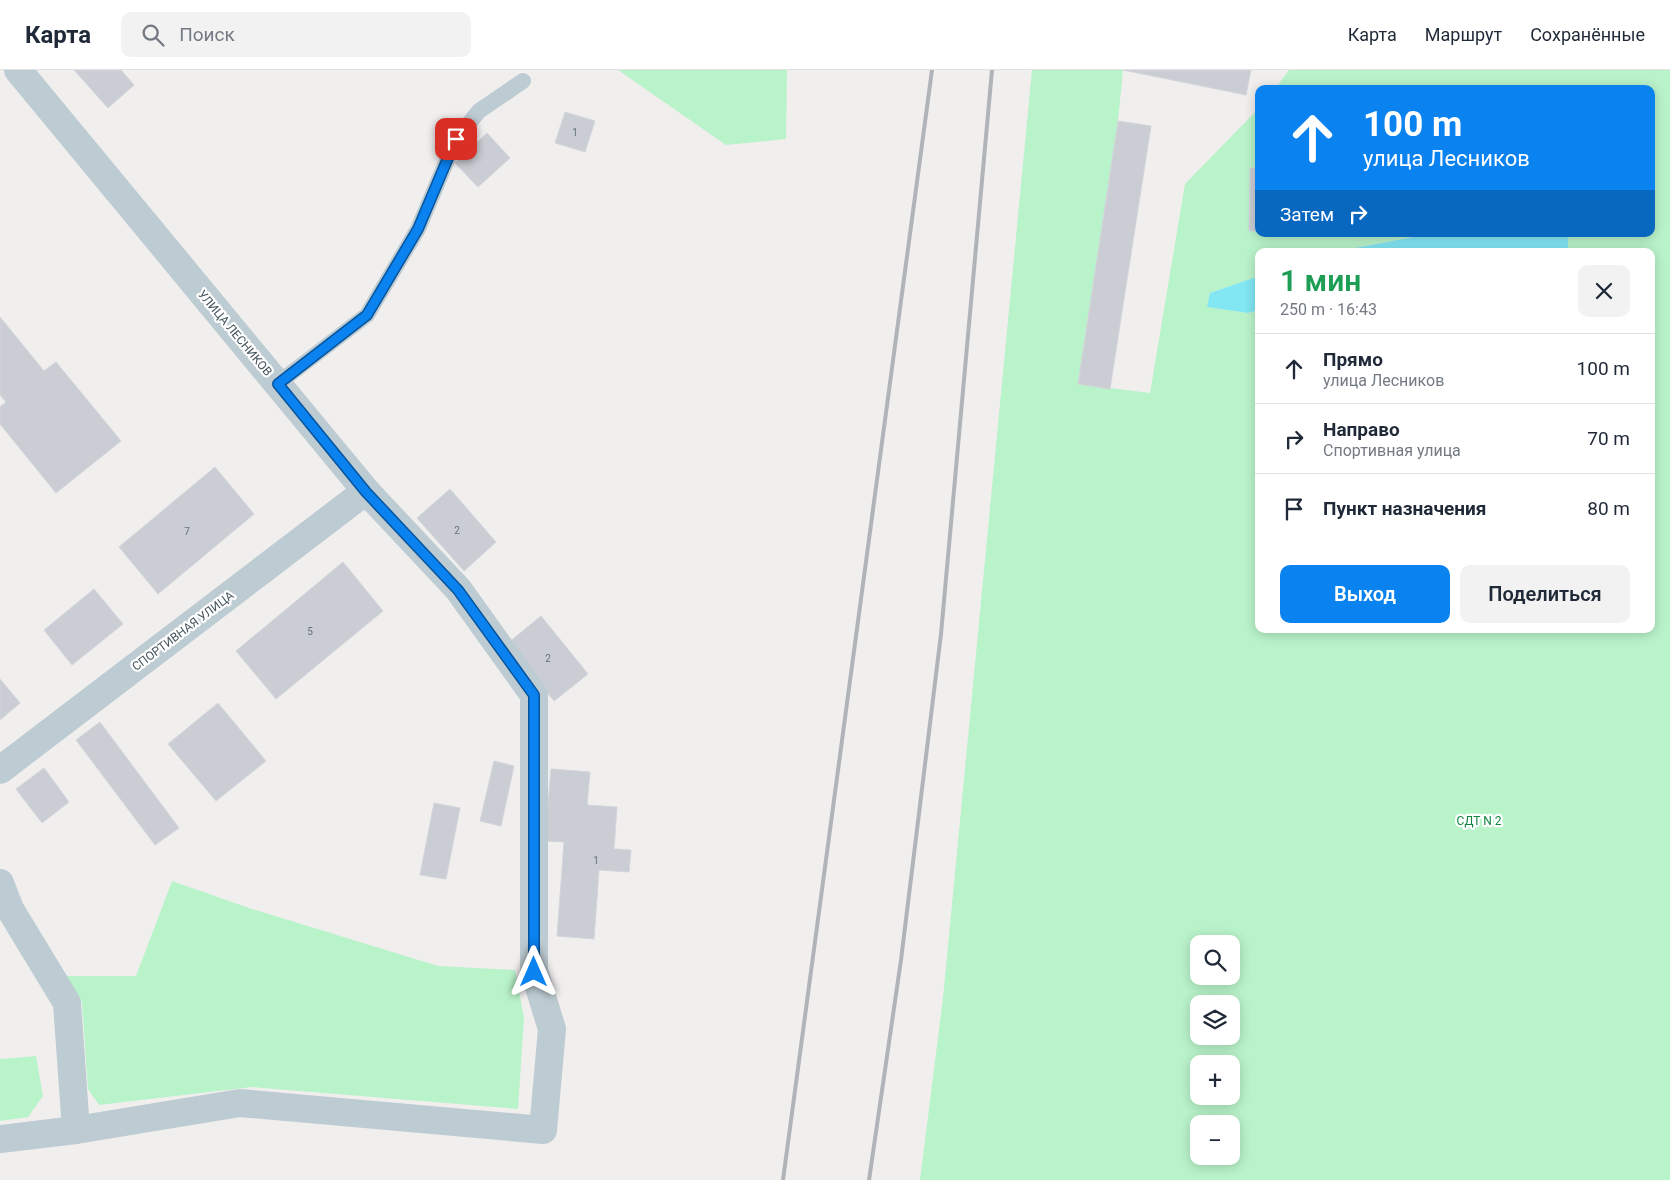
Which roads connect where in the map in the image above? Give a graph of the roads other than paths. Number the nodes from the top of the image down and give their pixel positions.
1 (18, 70) edge
2 (523, 82) dead end
3 (278, 384) junction
4 (366, 492) junction
5 (0, 770) edge
6 (0, 883) edge
7 (76, 1130) junction
8 (0, 1139) edge

1 - 3 street, УЛИЦА ЛЕСНИКОВ
2 - 3 lane
3 - 4 street, УЛИЦА ЛЕСНИКОВ
4 - 5 street, СПОРТИВНАЯ УЛИЦА
4 - 7 street, УЛИЦА ЛЕСНИКОВ
6 - 7 street
7 - 8 street

